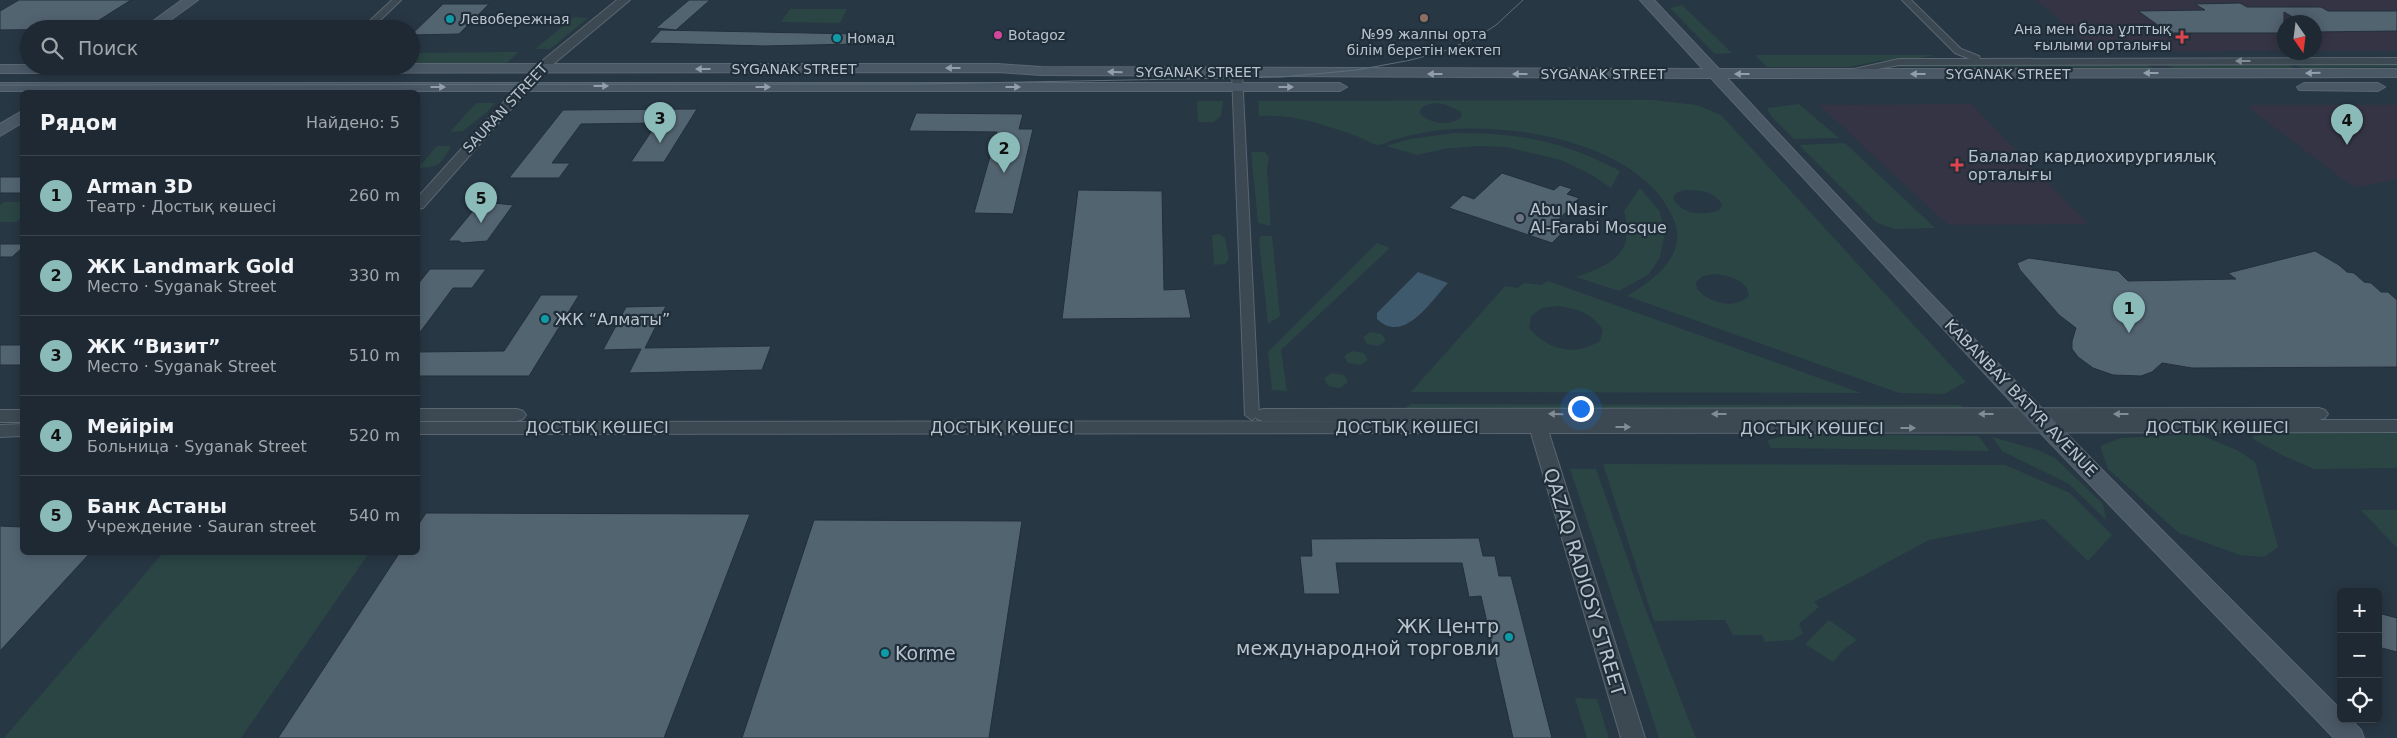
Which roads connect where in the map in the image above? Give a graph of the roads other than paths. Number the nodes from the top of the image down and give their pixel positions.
1 (191, 0) edge
2 (397, 0) edge
3 (624, 0) edge
4 (1640, 0) edge
5 (1646, 0) edge
6 (1906, 0) edge
7 (162, 20) edge
8 (375, 20) edge
9 (1956, 49) junction
10 (1696, 53) junction
11 (2397, 61) edge
12 (1936, 62) junction
13 (1988, 62) junction
14 (20, 68) edge
15 (420, 68) edge
16 (541, 68) junction
17 (0, 69) edge
18 (2265, 73) junction
19 (2346, 73) junction
20 (2397, 73) edge
21 (1844, 74) junction
22 (82, 75) edge
23 (1237, 80) junction
24 (1722, 81) junction
25 (523, 86) junction
26 (0, 87) edge
27 (2283, 87) junction
28 (2364, 87) junction
29 (2397, 87) edge
30 (60, 90) edge
31 (20, 117) edge
32 (0, 131) edge
33 (420, 203) edge
34 (2397, 414) edge
35 (420, 415) edge
36 (1252, 415) junction
37 (0, 416) edge
38 (20, 416) edge
39 (1536, 420) junction
40 (2041, 421) junction
41 (2397, 426) edge
42 (420, 428) edge
43 (20, 430) edge
44 (0, 431) edge
45 (1633, 738) edge
46 (2351, 738) edge

1 - 7 main road
2 - 8 street
3 - 16 street, SAURAN STREET
4 - 10 main road, KABANBAY BATYR AVENUE
5 - 10 main road, KABANBAY BATYR AVENUE
6 - 9 street
9 - 12 street
9 - 13 street
10 - 24 main road, KABANBAY BATYR AVENUE
11 -> 13 street
12 - 13 street
12 - 21 street
14 - 17 main road, SYGANAK STREET
15 - 16 main road, SYGANAK STREET
23 -> 16 main road, SYGANAK STREET
16 - 25 street, SAURAN STREET
19 -> 18 main road, SYGANAK STREET
18 -> 21 main road, SYGANAK STREET
18 - 27 main road
19 - 20 main road, SYGANAK STREET
19 - 28 main road
21 -> 24 main road, SYGANAK STREET
22 - 30 main road
23 - 24 main road, SYGANAK STREET
25 -> 23 main road, SYGANAK STREET
23 - 36 street
24 - 27 main road, SYGANAK STREET
24 - 40 main road, KABANBAY BATYR AVENUE
30 -> 25 main road, SYGANAK STREET
25 - 33 street, SAURAN STREET
26 - 30 main road, SYGANAK STREET
27 - 28 main road, SYGANAK STREET
28 - 29 main road, SYGANAK STREET
31 - 32 main road
34 -> 40 street, ДОСТЫҚ КӨШЕСІ
35 - 36 street, ДОСТЫҚ КӨШЕСІ
36 - 39 street, ДОСТЫҚ КӨШЕСІ
37 - 38 street
39 - 40 street, ДОСТЫҚ КӨШЕСІ
39 - 42 street, ДОСТЫҚ КӨШЕСІ
39 - 45 street, QAZAQ RADIOSY STREET
40 - 41 street, ДОСТЫҚ КӨШЕСІ
40 - 46 main road, KABANBAY BATYR AVENUE
43 - 44 street

